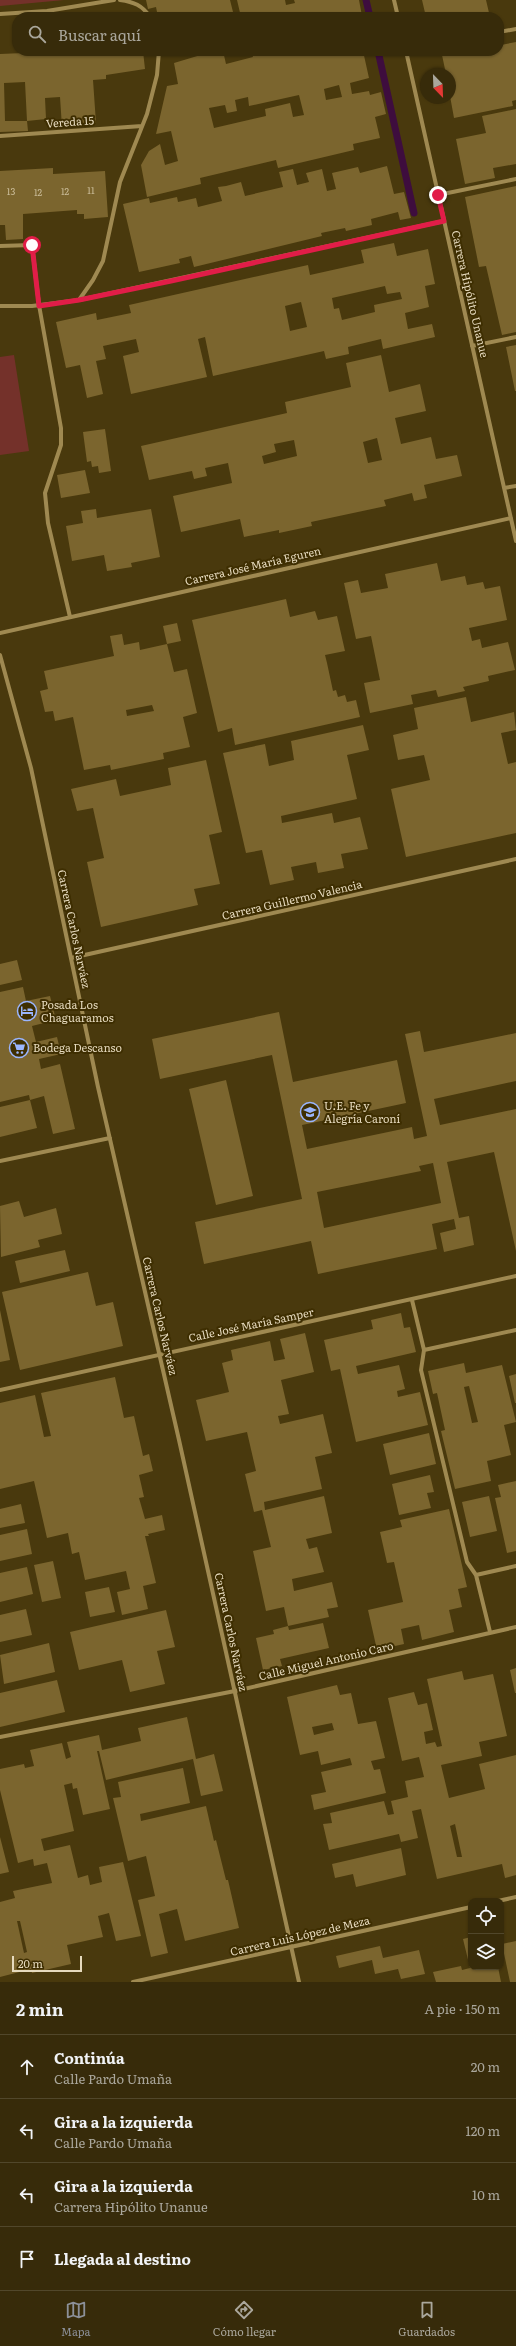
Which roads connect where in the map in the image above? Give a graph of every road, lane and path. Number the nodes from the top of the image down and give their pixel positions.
1 (114, 0) edge
2 (120, 0) edge
3 (394, 0) edge
4 (31, 12) edge
5 (147, 12) edge
6 (397, 12) edge
7 (12, 13) edge
8 (0, 14) edge
9 (516, 29) edge
10 (504, 31) edge
11 (159, 56) edge
12 (407, 56) edge
13 (142, 126) junction
14 (0, 136) edge
15 (516, 179) edge
16 (438, 195) junction
17 (444, 221) junction
18 (0, 246) edge
19 (79, 300) junction
20 (0, 306) edge
21 (39, 306) junction
22 (516, 338) edge
23 (472, 346) junction
24 (516, 486) edge
25 (504, 488) junction
26 (511, 518) junction
27 (516, 541) edge
28 (70, 617) junction
29 (0, 633) edge
30 (0, 655) edge
31 (516, 859) edge
32 (71, 958) junction
33 (110, 1138) junction
34 (0, 1161) edge
35 (516, 1276) edge
36 (412, 1300) junction
37 (516, 1330) edge
38 (424, 1350) junction
39 (160, 1354) junction
40 (0, 1390) edge
41 (516, 1566) edge
42 (476, 1575) junction
43 (516, 1627) edge
44 (490, 1632) junction
45 (235, 1691) junction
46 (0, 1737) edge
47 (516, 1897) edge
48 (504, 1900) edge
49 (468, 1908) edge
50 (292, 1948) junction
51 (133, 1982) edge
52 (299, 1982) edge

1 - 4 street
2 - 5 street
3 - 6 street
7 - 8 street
9 - 10 street
11 - 13 street
12 - 16 street, Carrera Hipólito Unanue
13 - 14 street, Vereda 15
13 - 19 street
15 - 16 street
16 - 17 street, Carrera Hipólito Unanue
17 - 19 street
17 - 23 street, Carrera Hipólito Unanue
18 - 21 street
19 - 21 street
20 - 21 street
21 - 28 street
22 - 23 street
23 - 25 street, Carrera Hipólito Unanue
24 - 25 street
25 - 26 street, Carrera Hipólito Unanue
26 - 27 street, Carrera Hipólito Unanue
26 - 28 street, Carrera José María Eguren
28 - 29 street, Carrera José María Eguren
30 - 32 street, Carrera Carlos Narváez
31 - 32 street, Carrera Guillermo Valencia
32 - 33 street, Carrera Carlos Narváez
33 - 34 street
33 - 39 street, Carrera Carlos Narváez
35 - 36 street, Calle José María Samper
36 - 38 street
36 - 39 street, Calle José María Samper
37 - 38 street
38 - 42 street
39 - 40 street, Calle José María Samper
39 - 45 street, Carrera Carlos Narváez
41 - 42 street
42 - 44 street
43 - 44 street, Calle Miguel Antonio Caro
44 - 45 street, Calle Miguel Antonio Caro
45 - 46 street, Calle Miguel Antonio Caro
45 - 50 street, Carrera Carlos Narváez
47 - 48 street
49 - 50 street, Carrera Luis López de Meza
50 - 51 street, Carrera Luis López de Meza
50 - 52 street, Carrera Carlos Narváez

